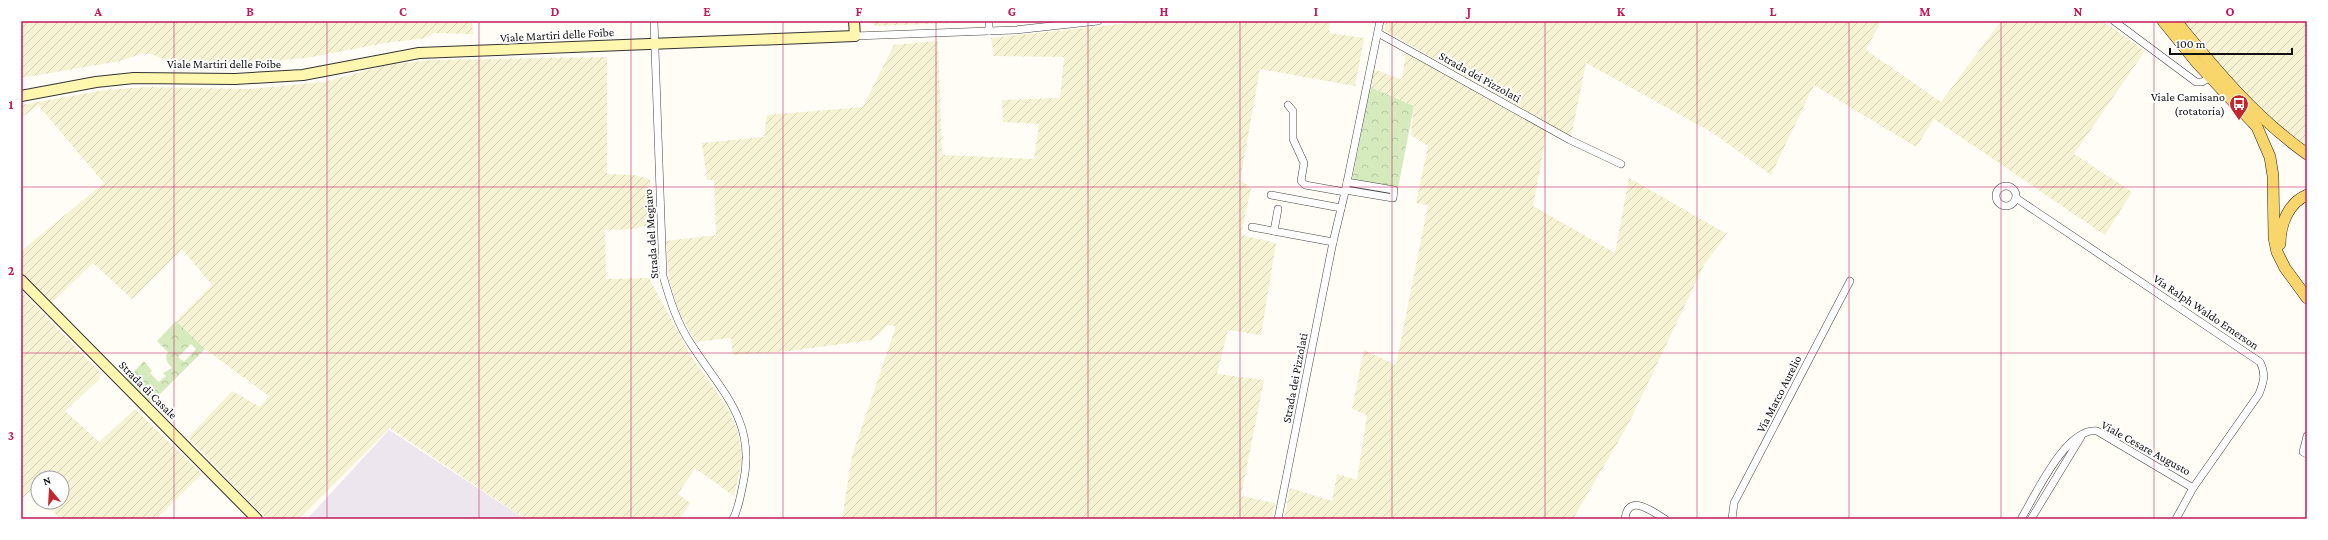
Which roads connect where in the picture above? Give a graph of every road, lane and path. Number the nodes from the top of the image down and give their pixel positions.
1 (654, 21) edge
2 (854, 21) edge
3 (989, 21) edge
4 (1098, 21) edge
5 (1380, 21) edge
6 (2114, 21) edge
7 (2163, 21) edge
8 (2176, 21) edge
9 (989, 31) junction
10 (1378, 33) junction
11 (855, 36) junction
12 (656, 43) junction
13 (2211, 77) junction
14 (21, 96) edge
15 (1288, 105) dead end
16 (2246, 109) junction
17 (1570, 140) junction
18 (1572, 149) dead end
19 (2307, 154) edge
20 (1621, 164) dead end
21 (1346, 188) junction
22 (2307, 194) edge
23 (1271, 195) dead end
24 (1392, 198) dead end
25 (2016, 198) dead end
26 (1341, 208) junction
27 (1278, 209) dead end
28 (1252, 227) dead end
29 (1274, 231) junction
30 (1333, 242) junction
31 (2285, 268) junction
32 (21, 280) edge
33 (1850, 281) dead end
34 (2307, 298) edge
35 (2087, 432) junction
36 (2307, 436) edge
37 (2307, 454) edge
38 (2193, 488) junction
39 (257, 519) edge
40 (733, 519) edge
41 (1278, 519) edge
42 (1625, 519) edge
43 (1664, 519) edge
44 (1732, 519) edge
45 (2021, 519) edge
46 (2031, 519) edge
47 (2176, 519) edge

1 - 12 street, Strada del Megiaro
2 - 11 street
3 - 9 street
4 - 9 street, Viale Martiri delle Foibe
5 - 10 street, Strada dei Pizzolati
6 - 13 street
7 - 13 main road
8 - 16 main road
9 - 11 street, Viale Martiri delle Foibe
10 - 17 street, Strada dei Pizzolati
10 - 21 street, Strada dei Pizzolati
11 - 12 street, Viale Martiri delle Foibe
12 - 14 street, Viale Martiri delle Foibe
12 - 40 street, Strada del Megiaro
13 - 16 main road
15 - 21 street
16 - 19 main road
16 - 31 main road
17 - 18 street
17 - 20 street, Strada dei Pizzolati
21 - 24 street
21 - 26 street, Strada dei Pizzolati
22 - 31 main road
23 - 26 street
25 - 38 street, Via Ralph Waldo Emerson
26 - 30 street, Strada dei Pizzolati
27 - 29 street
28 - 29 street
29 - 30 street
30 - 41 street, Strada dei Pizzolati
31 - 34 main road
32 - 39 street, Strada di Casale
33 - 44 street, Via Marco Aurelio
35 - 38 street, Viale Cesare Augusto
35 - 45 street, Viale Cesare Augusto
35 - 46 street, Viale Cesare Augusto
36 - 37 street
38 - 47 street, Via Ralph Waldo Emerson
42 - 43 street

